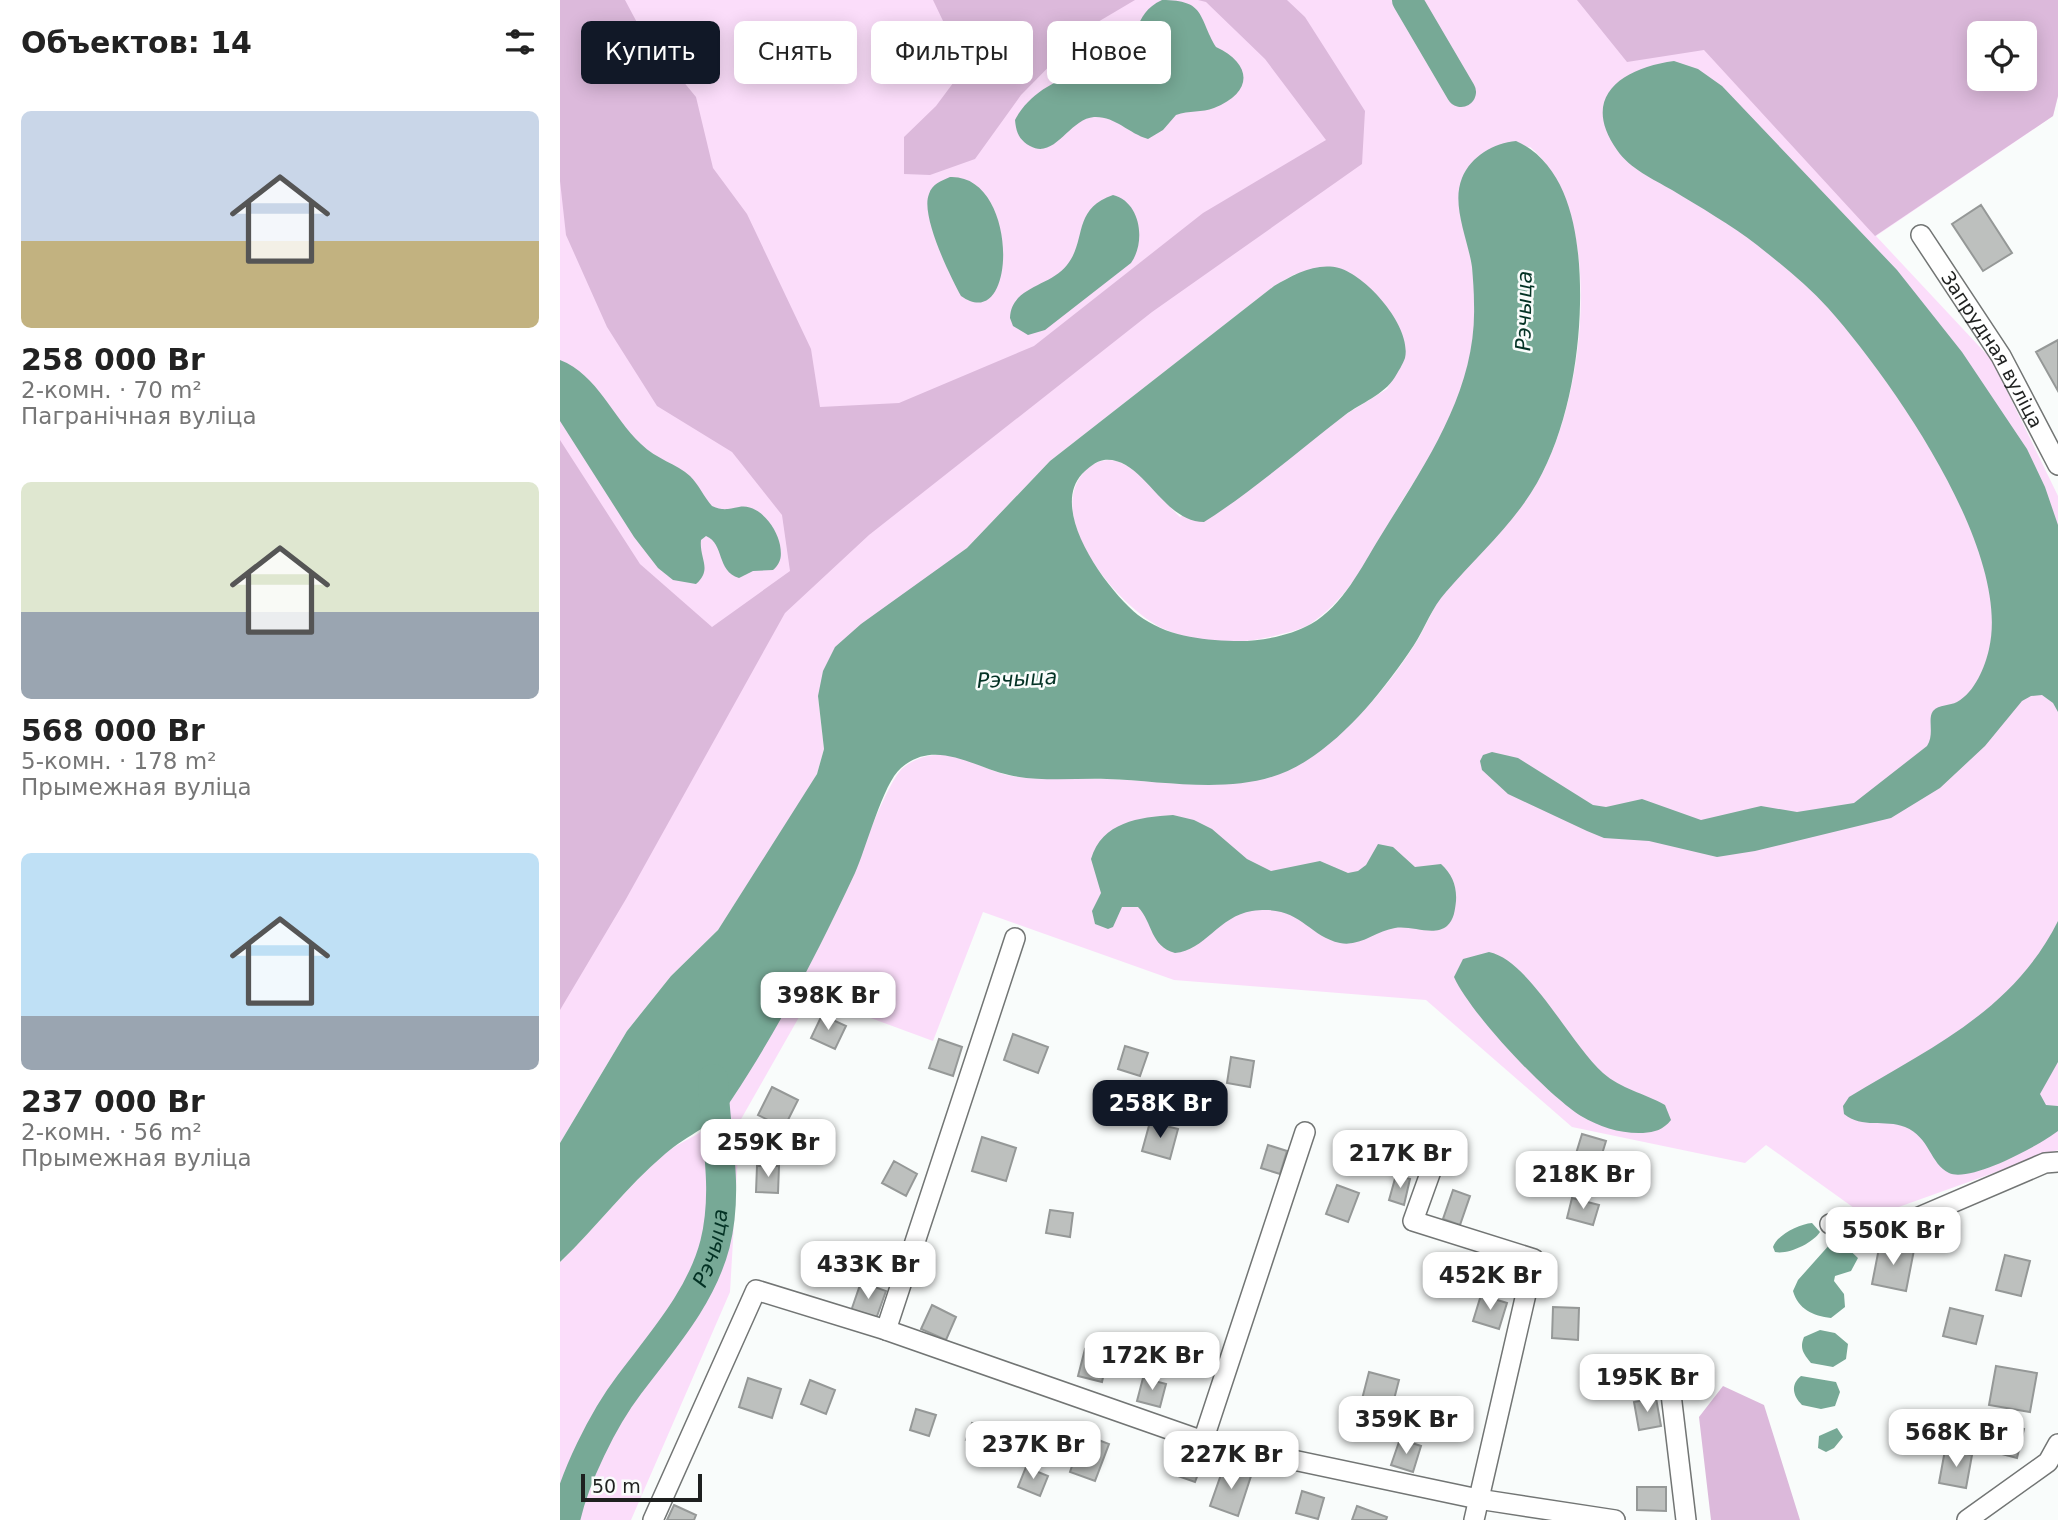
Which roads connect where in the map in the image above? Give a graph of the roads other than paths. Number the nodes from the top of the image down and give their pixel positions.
1 (1921, 236) dead end
2 (2058, 465) edge
3 (1014, 938) dead end
4 (1305, 1132) dead end
5 (1441, 1143) dead end
6 (2058, 1162) edge
7 (1830, 1224) dead end
8 (886, 1330) junction
9 (1671, 1394) dead end
10 (1203, 1441) junction
11 (2058, 1444) edge
12 (2053, 1464) edge
13 (1478, 1499) junction
14 (653, 1520) edge
15 (1474, 1520) edge
16 (1615, 1520) edge
17 (1686, 1520) edge
18 (1967, 1520) edge

1 - 2 street, Запрудная вуліца
3 - 8 street
4 - 10 street
5 - 13 street
6 - 7 street
8 - 10 street
8 - 14 street
9 - 17 street
10 - 13 street
11 - 12 street
12 - 18 street
13 - 15 street
13 - 16 street

